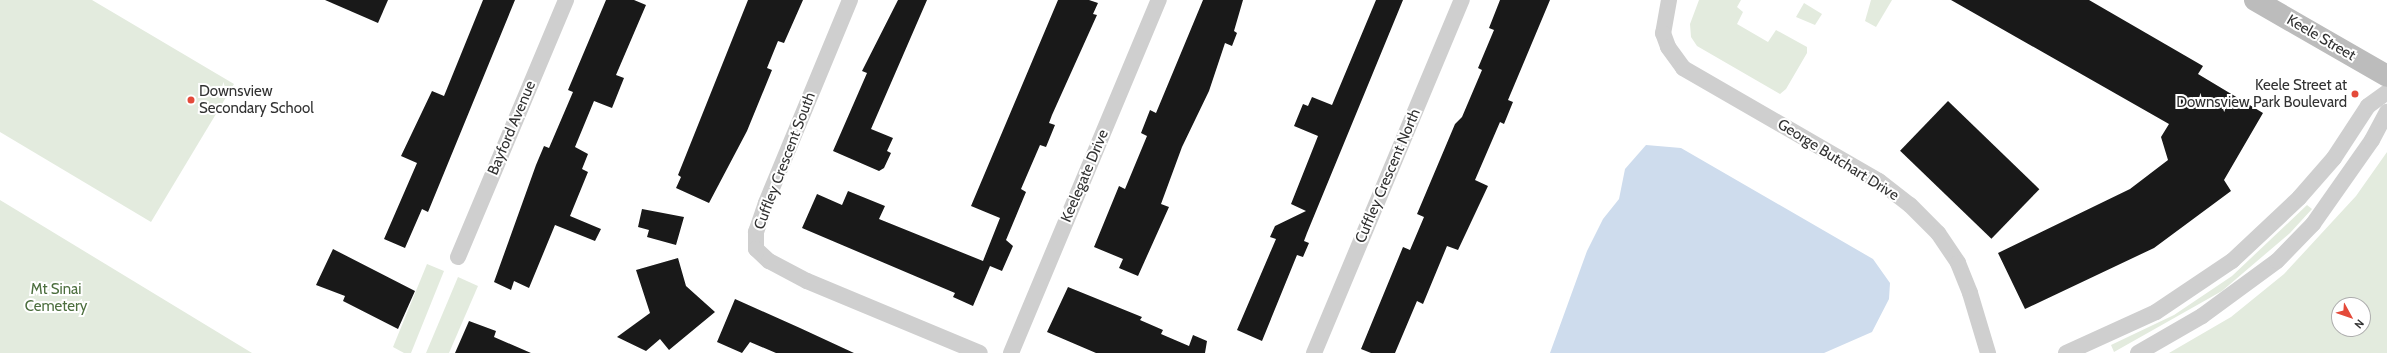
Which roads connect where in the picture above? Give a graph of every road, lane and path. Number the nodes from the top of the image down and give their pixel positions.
1 (566, 0) edge
2 (850, 0) edge
3 (1159, 0) edge
4 (1462, 0) edge
5 (1669, 0) edge
6 (2255, 0) edge
7 (2387, 76) edge
8 (2387, 92) edge
9 (2387, 112) edge
10 (458, 257) dead end
11 (980, 353) edge
12 (1011, 353) edge
13 (1314, 353) edge
14 (1988, 353) edge
15 (2066, 353) edge
16 (2138, 353) edge

1 - 10 street, Bayford Avenue
2 - 11 street, Cuffley Crescent South
3 - 12 street, Keelegate Drive
4 - 13 street, Cuffley Crescent North
5 - 14 street, George Butchart Drive
6 - 7 main road, Keele Street
8 - 15 street
9 - 16 street

